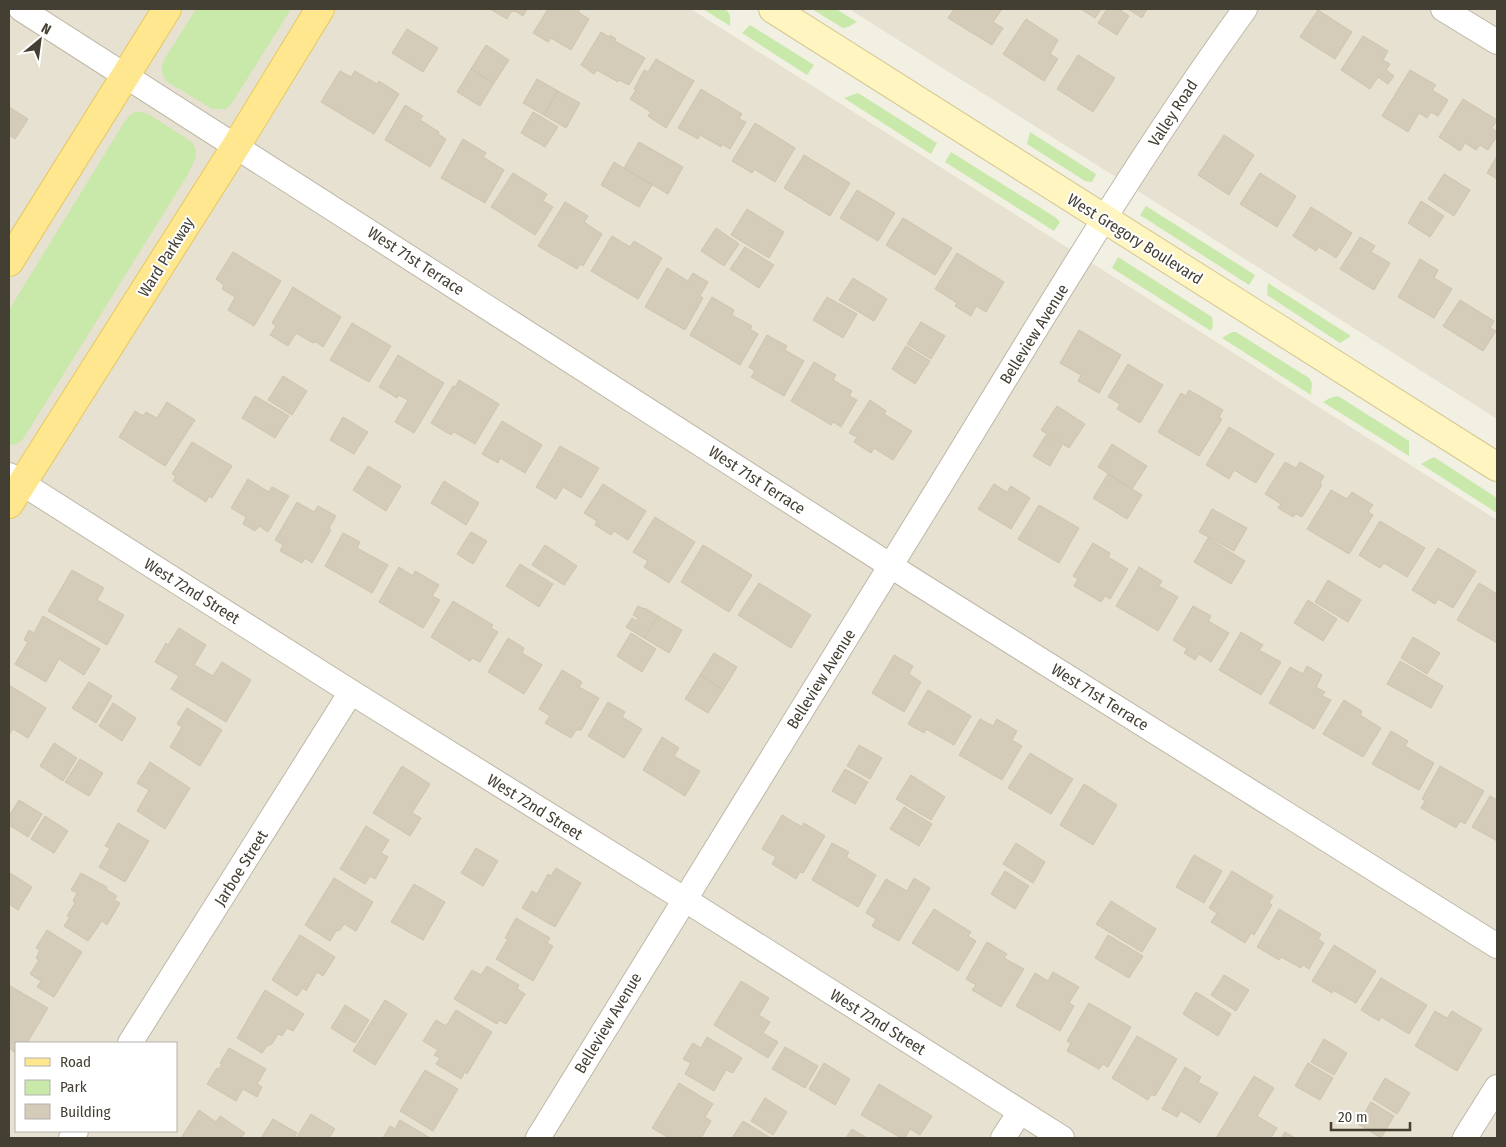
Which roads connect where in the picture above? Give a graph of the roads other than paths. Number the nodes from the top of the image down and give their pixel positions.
1 (21, 9) edge
2 (168, 9) edge
3 (320, 9) edge
4 (773, 9) edge
5 (1245, 9) edge
6 (1443, 9) edge
7 (1497, 42) edge
8 (125, 75) junction
9 (236, 146) junction
10 (1104, 219) junction
11 (9, 262) edge
12 (1497, 468) edge
13 (13, 487) edge
14 (891, 566) junction
15 (351, 692) junction
16 (684, 899) junction
17 (1497, 946) edge
18 (131, 1042) edge
19 (1497, 1087) edge
20 (1020, 1112) junction
21 (538, 1138) edge
22 (1004, 1138) edge
23 (1062, 1138) edge
24 (1465, 1138) edge

1 - 8 street, West 71st Terrace
2 - 8 main road
3 - 9 main road, Ward Parkway
4 - 10 main road, West Gregory Boulevard
5 - 10 street, Valley Road
6 - 7 street
8 - 9 street, West 71st Terrace
8 - 11 main road
9 - 13 main road, Ward Parkway
9 - 14 street, West 71st Terrace
10 - 12 main road, West Gregory Boulevard
10 - 14 street, Belleview Avenue
13 - 15 street, West 72nd Street
14 - 16 street, Belleview Avenue
14 - 17 street, West 71st Terrace
15 - 16 street, West 72nd Street
15 - 18 street, Jarboe Street
16 - 20 street, West 72nd Street
16 - 21 street, Belleview Avenue
19 - 24 street
20 - 22 street
20 - 23 street, West 72nd Street

